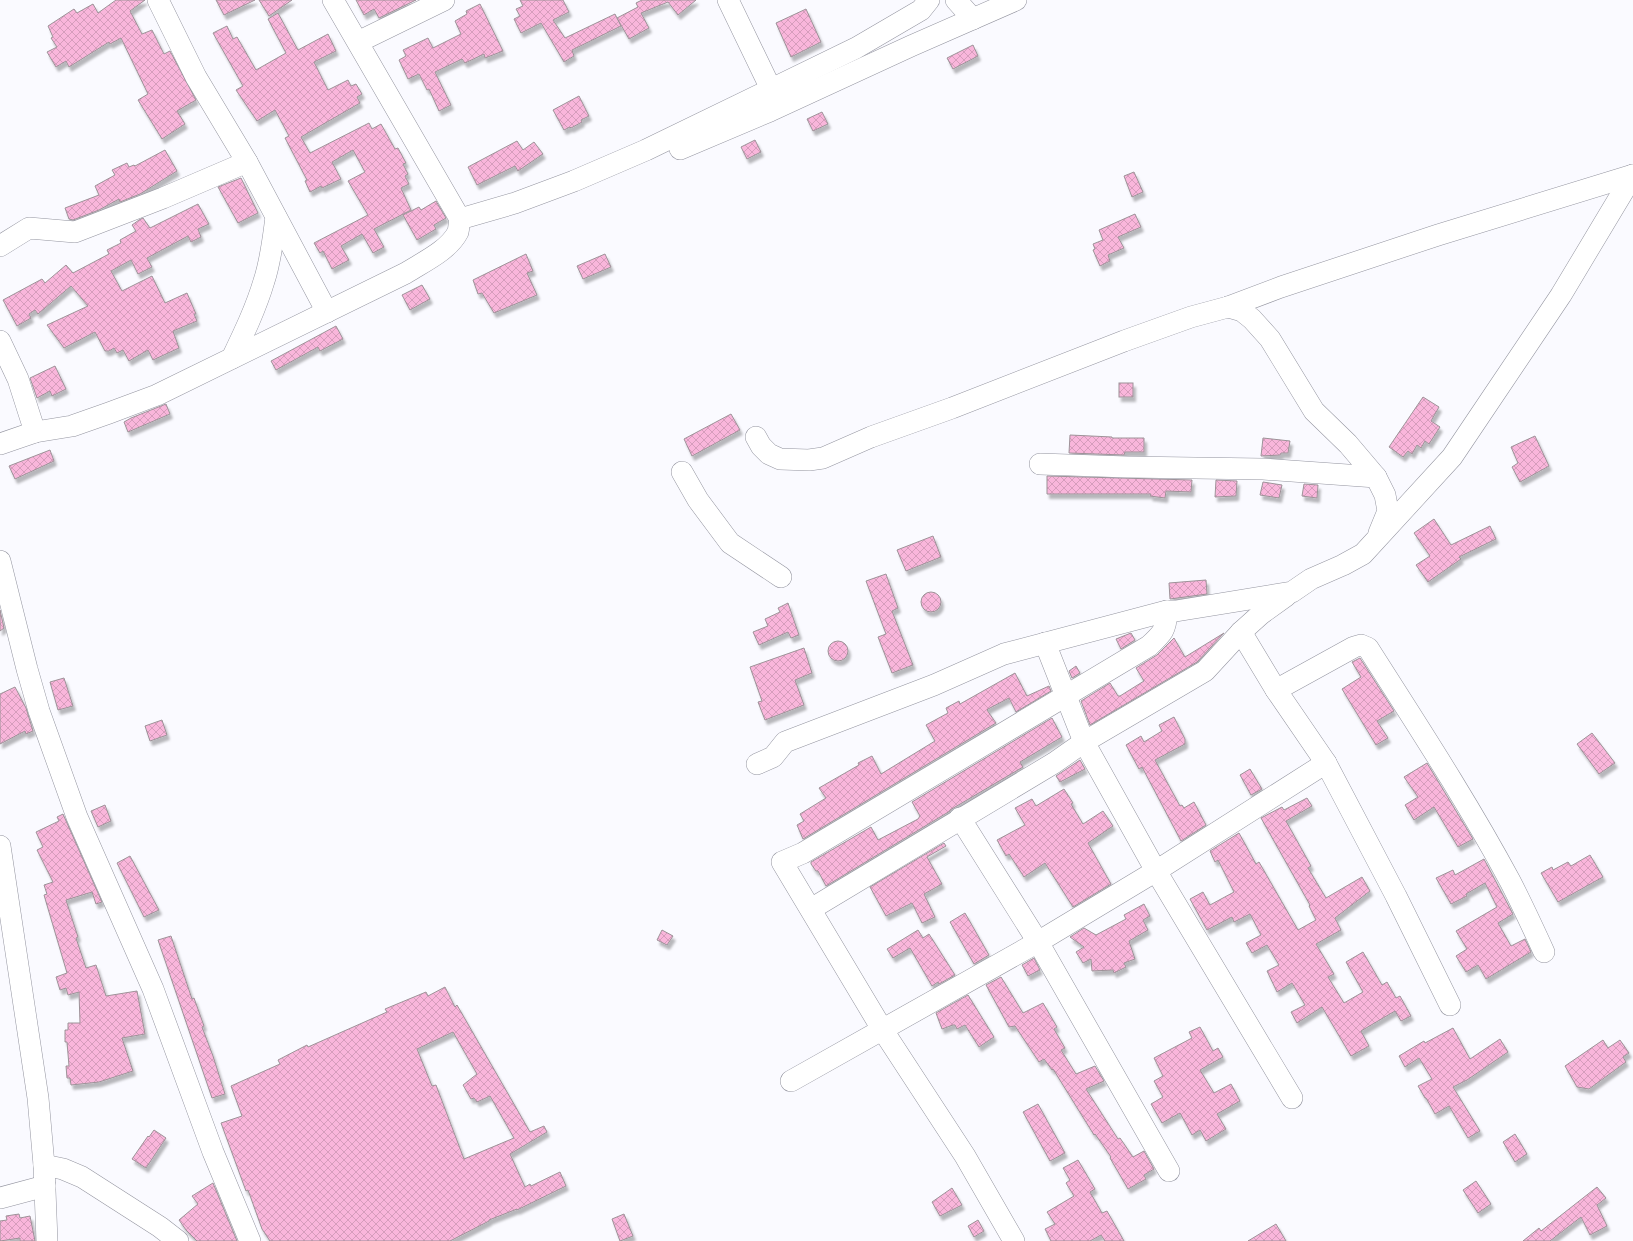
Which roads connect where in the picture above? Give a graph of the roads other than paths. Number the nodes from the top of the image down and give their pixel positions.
1 (158, 0) edge
2 (333, 0) edge
3 (444, 0) edge
4 (728, 0) edge
5 (929, 0) edge
6 (956, 0) edge
7 (1016, 0) edge
8 (973, 19) junction
9 (358, 42) junction
10 (911, 46) junction
11 (856, 48) junction
12 (771, 89) junction
13 (247, 162) junction
14 (651, 162) dead end
15 (1633, 175) edge
16 (276, 217) junction
17 (460, 219) junction
18 (0, 246) edge
19 (1228, 307) junction
20 (327, 312) junction
21 (0, 341) edge
22 (232, 358) junction
23 (35, 432) junction
24 (756, 437) dead end
25 (0, 444) edge
26 (1040, 464) dead end
27 (682, 472) dead end
28 (1376, 477) junction
29 (1378, 537) junction
30 (0, 561) edge
31 (781, 577) dead end
32 (1292, 592) junction
33 (1166, 611) junction
34 (1241, 632) junction
35 (1045, 643) junction
36 (1276, 690) junction
37 (1066, 696) junction
38 (1084, 742) junction
39 (1326, 763) junction
40 (756, 764) dead end
41 (960, 818) junction
42 (0, 849) edge
43 (1156, 871) junction
44 (811, 909) junction
45 (1038, 942) junction
46 (1544, 952) dead end
47 (1450, 1004) dead end
48 (882, 1029) junction
49 (791, 1081) dead end
50 (1292, 1098) dead end
51 (44, 1165) junction
52 (1170, 1171) dead end
53 (45, 1186) junction
54 (0, 1198) edge
55 (47, 1241) edge
56 (178, 1241) edge
57 (250, 1241) edge
58 (1014, 1241) edge

1 - 13 street
2 - 9 street
3 - 9 street
4 - 12 street
5 - 11 street
6 - 8 street
7 - 8 street
8 - 10 street
9 - 17 street
10 - 11 street
10 - 14 street
11 - 12 street
12 - 17 street
13 - 16 street
13 - 18 street
15 - 19 street
15 - 29 street
16 - 20 street
16 - 22 street
17 - 20 street
19 - 24 street
19 - 28 street
20 - 22 street
21 - 23 street
22 - 23 street
23 - 25 street
26 - 28 street
27 - 31 street
28 - 29 street
29 - 32 street
30 - 57 street
32 - 33 street
32 - 34 street
33 - 35 street
33 - 37 street
34 - 36 street
34 - 38 street
35 - 37 street
35 - 40 street
36 - 39 street
36 - 46 street
37 - 38 street
37 - 44 street
38 - 41 street
38 - 43 street
39 - 43 street
39 - 47 street
41 - 44 street
41 - 45 street
42 - 51 street
43 - 45 street
43 - 50 street
44 - 48 street
45 - 48 street
45 - 52 street
48 - 49 street
48 - 58 street
51 - 53 street
51 - 56 street
53 - 54 street
53 - 55 street

